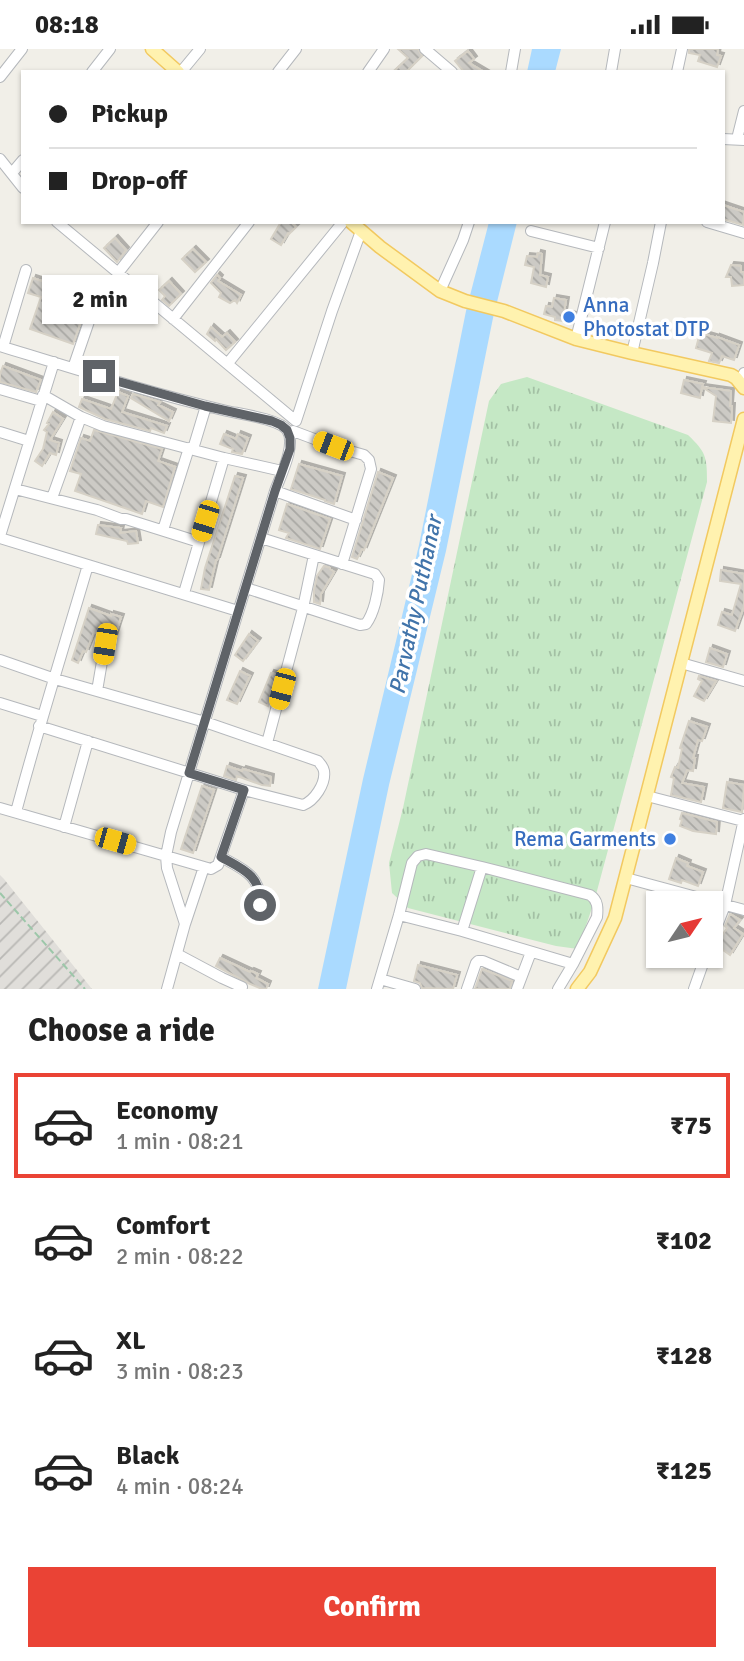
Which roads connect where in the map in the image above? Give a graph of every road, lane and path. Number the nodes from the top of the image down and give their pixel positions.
1 (22, 49) edge
2 (110, 49) edge
3 (152, 49) edge
4 (200, 49) edge
5 (296, 49) edge
6 (384, 49) edge
7 (425, 49) edge
8 (515, 49) edge
9 (615, 49) edge
10 (682, 49) edge
11 (94, 70) edge
12 (177, 70) edge
13 (181, 70) edge
14 (280, 70) edge
15 (369, 70) edge
16 (450, 70) edge
17 (511, 70) edge
18 (611, 70) edge
19 (677, 70) edge
20 (0, 77) edge
21 (744, 111) edge
22 (740, 140) edge
23 (0, 159) edge
24 (21, 162) edge
25 (12, 173) junction
26 (21, 185) edge
27 (61, 224) edge
28 (156, 224) edge
29 (247, 224) edge
30 (341, 224) edge
31 (468, 224) edge
32 (605, 224) edge
33 (661, 224) edge
34 (714, 224) edge
35 (356, 227) edge
36 (531, 232) dead end
37 (744, 233) edge
38 (599, 248) junction
39 (26, 270) dead end
40 (118, 273) junction
41 (440, 291) junction
42 (96, 301) dead end
43 (173, 319) junction
44 (576, 339) junction
45 (1, 346) edge
46 (632, 353) junction
47 (54, 362) junction
48 (228, 363) junction
49 (73, 368) junction
50 (742, 378) edge
51 (0, 389) edge
52 (42, 398) junction
53 (205, 406) junction
54 (81, 417) junction
55 (744, 419) edge
56 (0, 432) edge
57 (292, 435) junction
58 (29, 441) junction
59 (191, 449) junction
60 (224, 458) junction
61 (282, 471) junction
62 (15, 489) junction
63 (275, 491) junction
64 (52, 498) junction
65 (4, 508) edge
66 (356, 520) junction
67 (163, 530) junction
68 (0, 537) edge
69 (261, 537) junction
70 (199, 542) junction
71 (314, 555) junction
72 (342, 564) junction
73 (88, 565) junction
74 (246, 588) junction
75 (184, 593) junction
76 (303, 608) junction
77 (238, 611) junction
78 (105, 644) dead end
79 (0, 660) edge
80 (681, 663) junction
81 (55, 679) junction
82 (744, 681) edge
83 (97, 691) junction
84 (0, 703) edge
85 (41, 721) junction
86 (205, 722) junction
87 (88, 741) junction
88 (267, 743) junction
89 (189, 773) junction
90 (244, 790) junction
91 (647, 796) junction
92 (0, 808) edge
93 (16, 812) junction
94 (744, 820) edge
95 (64, 827) junction
96 (166, 856) junction
97 (221, 857) junction
98 (204, 867) junction
99 (482, 867) junction
100 (626, 878) junction
101 (0, 893) edge
102 (260, 905) dead end
103 (725, 905) junction
104 (723, 910) edge
105 (744, 910) edge
106 (400, 915) junction
107 (185, 924) junction
108 (462, 931) junction
109 (531, 952) junction
110 (177, 954) junction
111 (573, 964) junction
112 (701, 968) edge
113 (521, 977) junction
114 (379, 984) edge
115 (243, 987) dead end
116 (85, 989) edge
117 (167, 989) edge
118 (415, 989) edge
119 (467, 989) edge
120 (517, 989) edge
121 (558, 989) edge
122 (577, 989) edge
123 (694, 989) edge

1 - 20 street
2 - 11 street
3 - 12 main road
4 - 13 street
5 - 14 street
6 - 15 street
7 - 16 street
8 - 17 street
9 - 18 street
10 - 19 street
21 - 22 street
23 - 25 street
24 - 25 street
25 - 26 street
27 - 40 street
28 - 40 street
29 - 43 street
30 - 48 street
31 - 41 street
32 - 38 street
33 - 46 street
34 - 37 street
35 - 41 main road
35 - 48 street
36 - 38 street
38 - 44 street
39 - 45 street
40 - 43 street
41 - 44 main road
42 - 49 street
43 - 48 street
44 - 46 main road
45 - 47 street
46 - 50 main road
47 - 49 street
47 - 52 street
49 - 53 street
51 - 52 street
52 - 54 street
52 - 58 street
53 - 57 street
53 - 59 street
54 - 59 street
54 - 64 street
55 - 80 main road
56 - 58 street
57 - 61 street
57 - 66 street
58 - 62 street
59 - 60 street
59 - 67 street
60 - 61 street
60 - 70 street
61 - 63 street
62 - 64 street
62 - 65 street
63 - 66 street
63 - 69 street
64 - 67 street
65 - 68 street
66 - 72 street
67 - 70 street
68 - 73 street
69 - 71 street
69 - 74 street
70 - 75 street
71 - 72 street
71 - 76 street
72 - 76 street
73 - 75 street
73 - 81 street
74 - 76 street
74 - 77 street
75 - 77 street
76 - 88 street
77 - 86 street
78 - 83 street
79 - 81 street
80 - 82 street
80 - 91 main road
81 - 83 street
81 - 85 street
83 - 86 street
84 - 85 street
85 - 87 street
85 - 93 street
86 - 88 street
86 - 89 street
87 - 89 street
87 - 95 street
88 - 90 street
89 - 90 street
89 - 96 street
90 - 97 street
91 - 94 street
91 - 100 main road
92 - 93 street
93 - 95 street
94 - 103 street
95 - 96 street
96 - 98 street
96 - 107 street
97 - 98 street
97 - 102 street
98 - 107 street
99 - 106 street
99 - 108 street
99 - 111 street
100 - 103 street
100 - 122 main road
101 - 116 path
103 - 104 street
103 - 105 street
106 - 108 street
106 - 114 street
107 - 110 street
108 - 109 street
109 - 111 street
109 - 113 street
110 - 115 street
110 - 117 street
111 - 121 street
112 - 123 street
113 - 119 street
113 - 120 street
114 - 118 street

